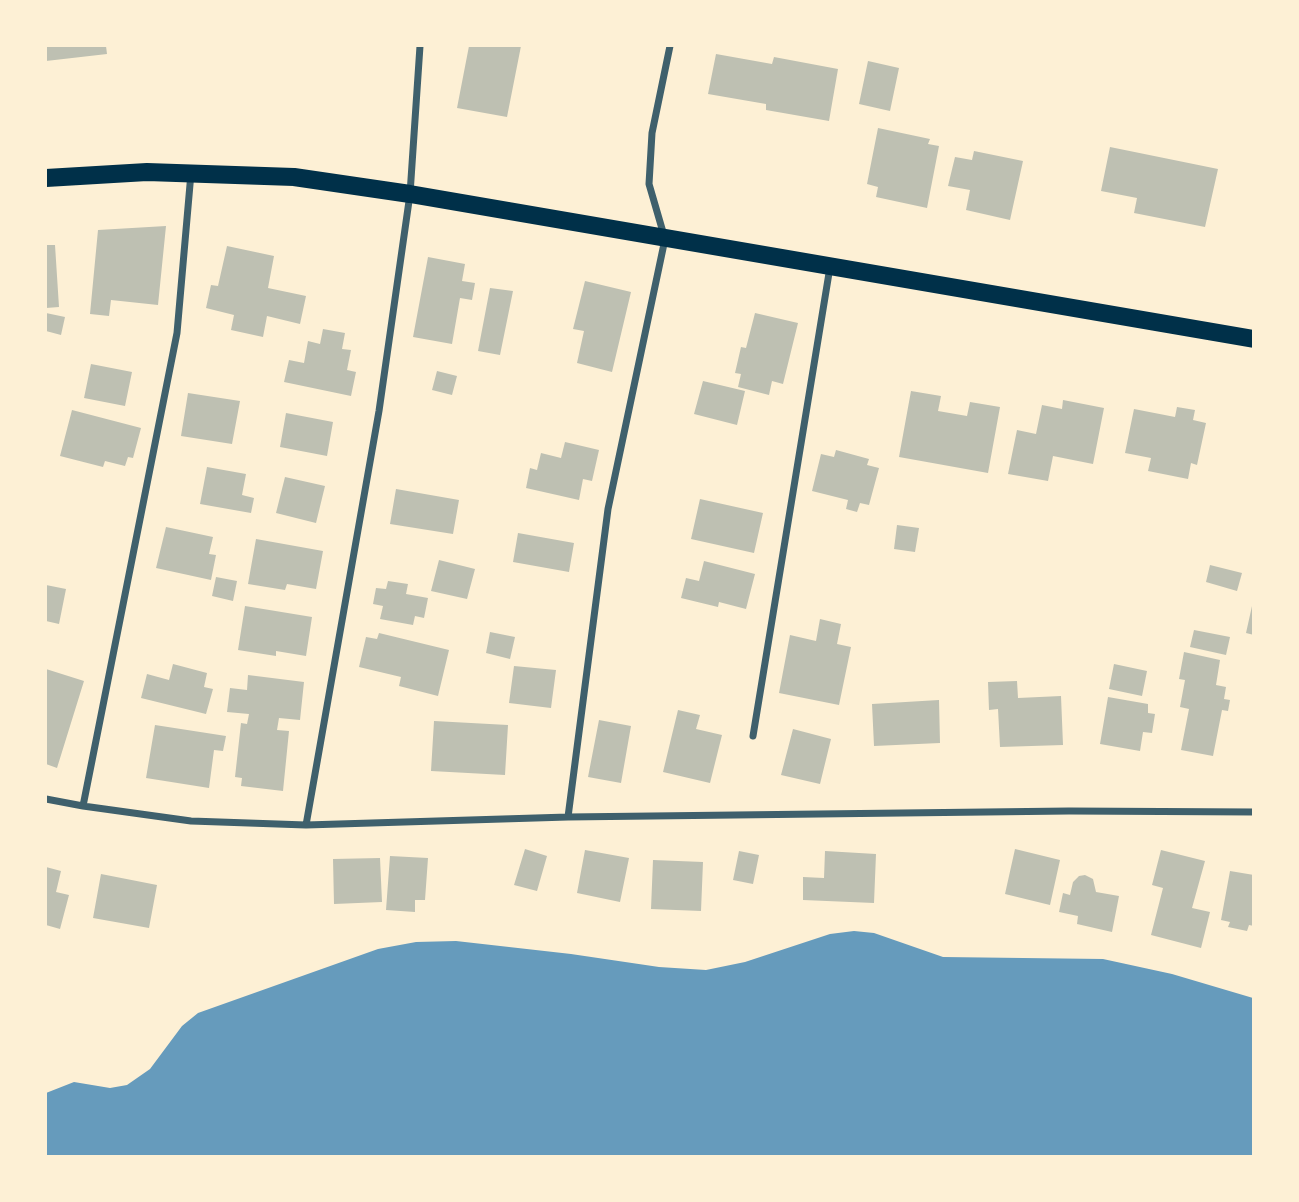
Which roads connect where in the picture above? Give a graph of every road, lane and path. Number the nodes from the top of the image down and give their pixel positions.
1 (420, 46) edge
2 (670, 46) edge
3 (191, 173) junction
4 (46, 178) edge
5 (410, 194) junction
6 (665, 239) junction
7 (831, 266) junction
8 (1254, 339) edge
9 (753, 736) dead end
10 (46, 799) edge
11 (83, 806) junction
12 (1254, 812) edge
13 (568, 817) junction
14 (306, 825) junction

1 - 5 street
2 - 6 street
3 - 4 main road
3 - 5 main road
3 - 11 street
5 - 6 main road
5 - 14 street
6 - 7 main road
6 - 13 street
7 - 8 main road
7 - 9 street
10 - 11 street
11 - 14 street
12 - 13 street
13 - 14 street

